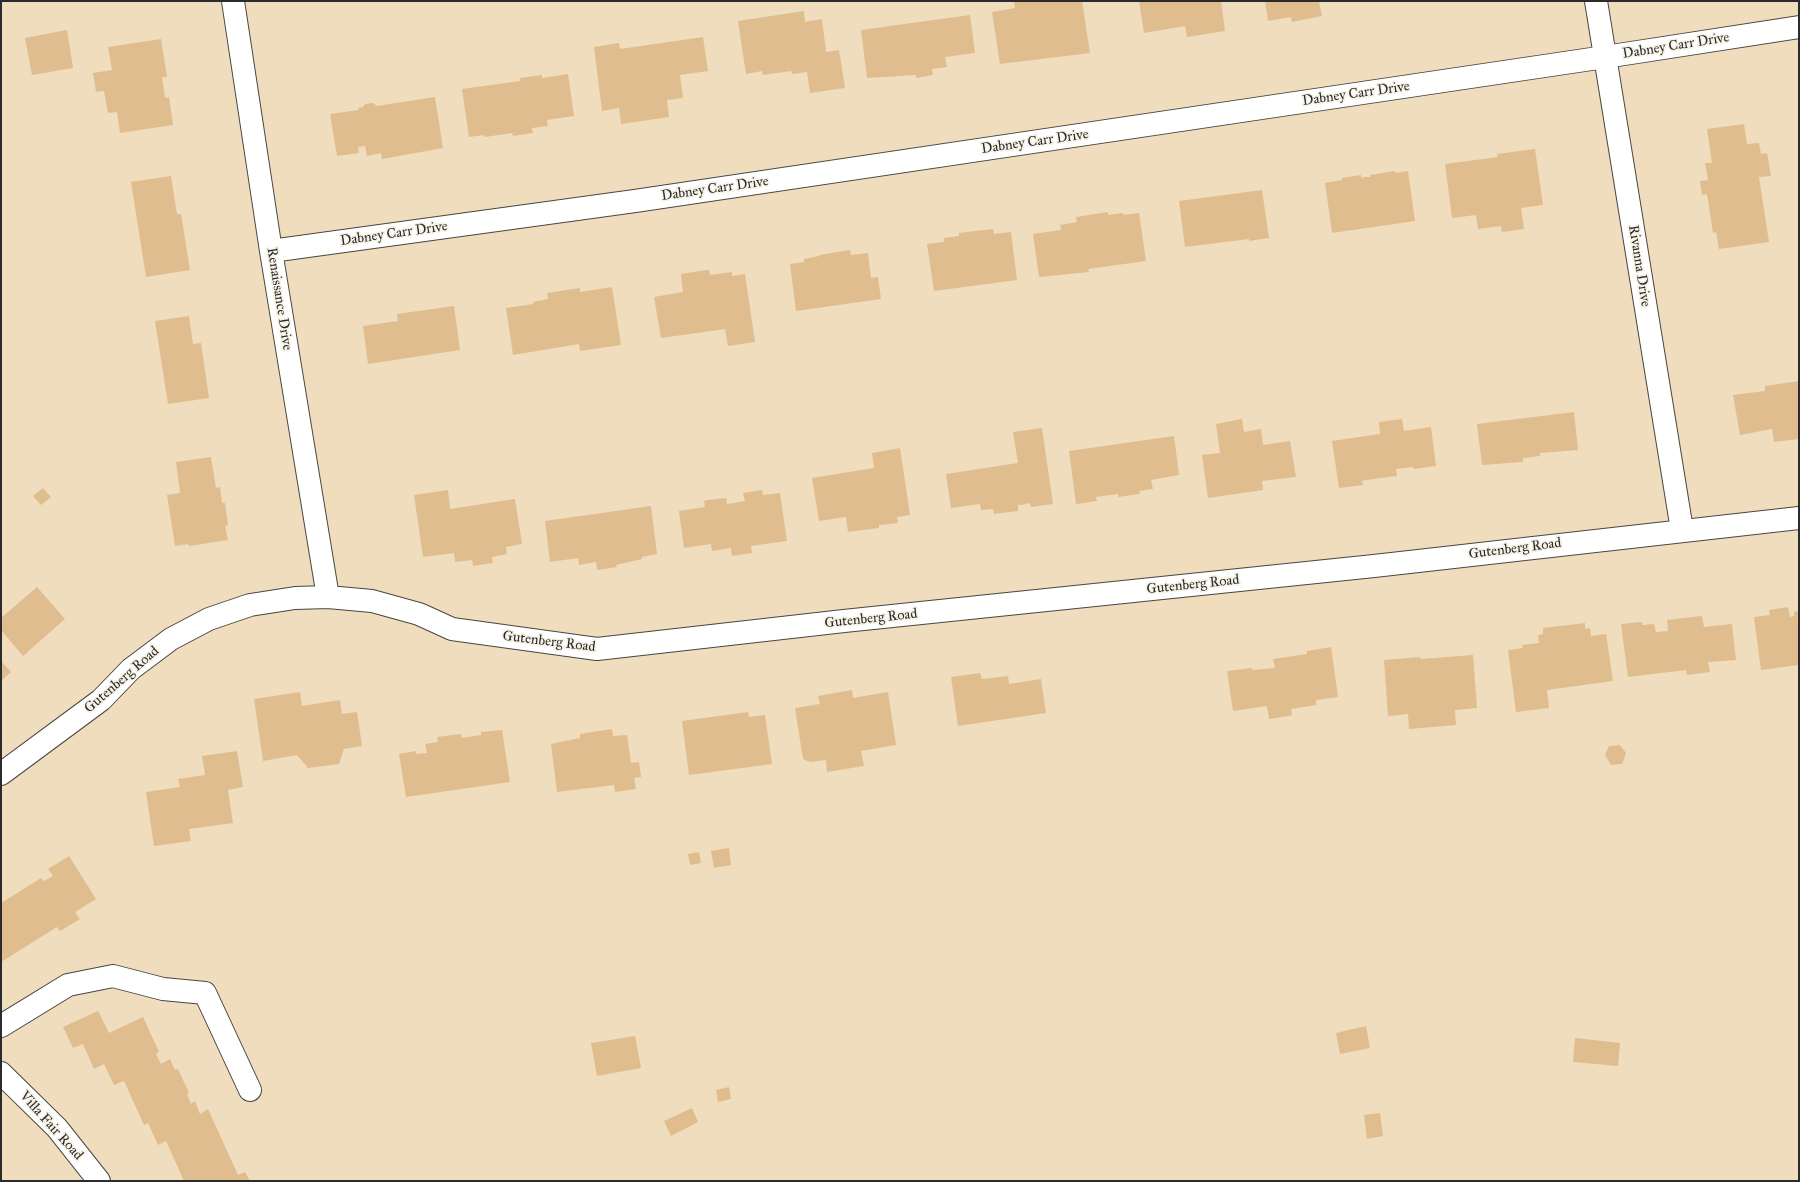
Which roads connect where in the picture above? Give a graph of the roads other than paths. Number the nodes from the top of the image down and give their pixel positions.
1 (233, 1) edge
2 (1596, 1) edge
3 (1799, 27) edge
4 (1605, 57) junction
5 (271, 251) junction
6 (1799, 518) edge
7 (1682, 530) junction
8 (328, 597) junction
9 (1, 774) edge
10 (1, 1026) edge
11 (1, 1073) edge
12 (250, 1090) dead end
13 (99, 1181) edge

1 - 5 street, Renaissance Drive
2 - 4 street, Rivanna Drive
3 - 4 street, Dabney Carr Drive
4 - 5 street, Dabney Carr Drive
4 - 7 street, Rivanna Drive
5 - 8 street, Renaissance Drive
6 - 7 street, Gutenberg Road
7 - 8 street, Gutenberg Road
8 - 9 street, Gutenberg Road
10 - 12 street
11 - 13 street, Villa Fair Road

